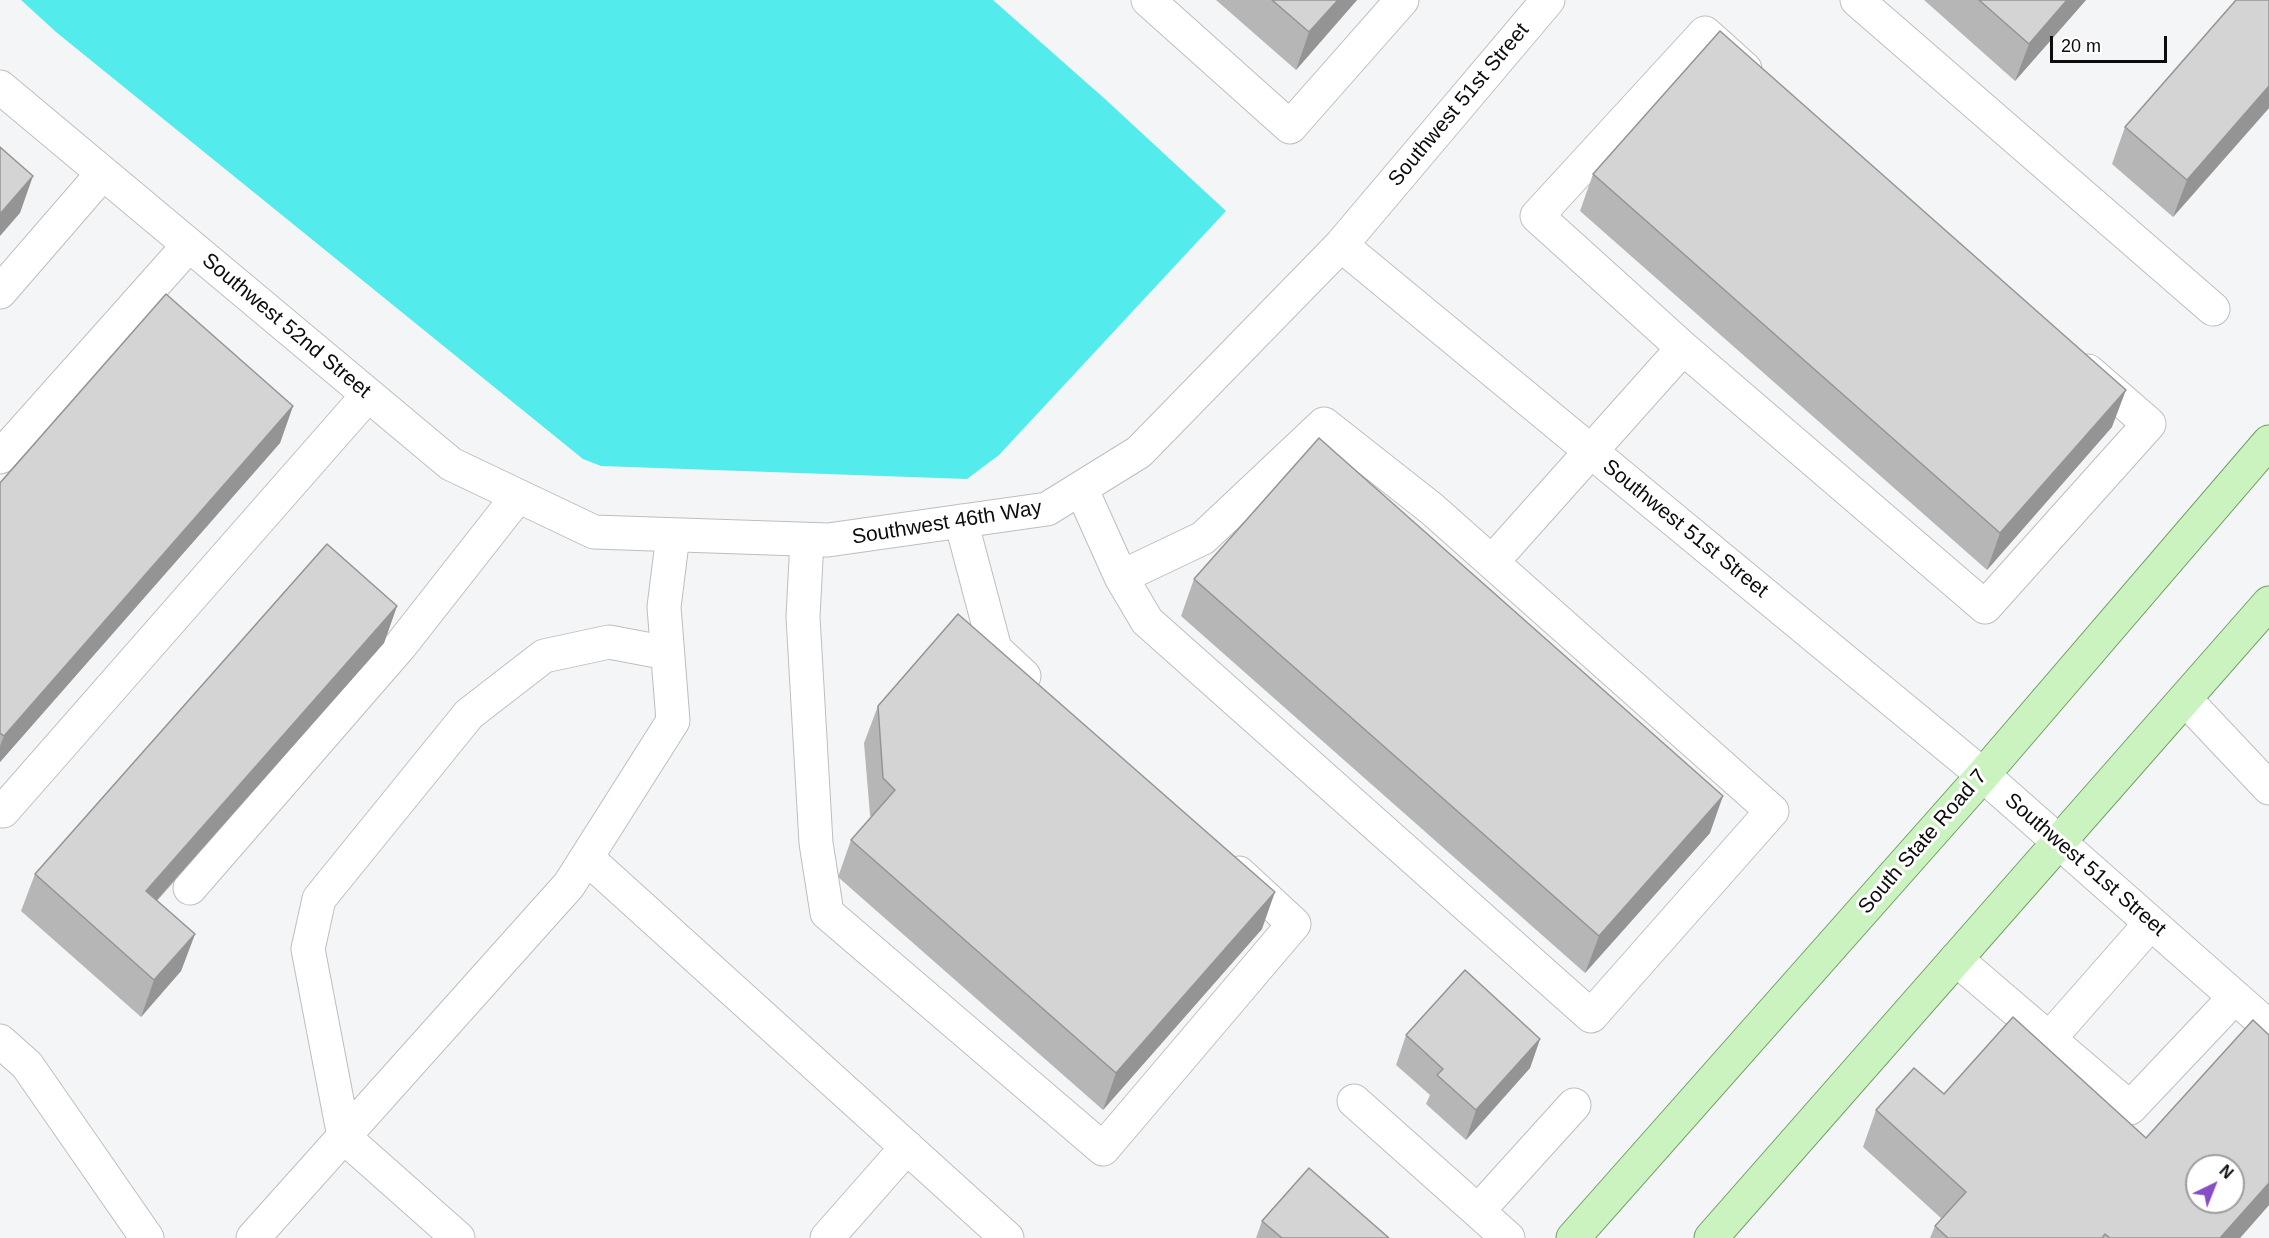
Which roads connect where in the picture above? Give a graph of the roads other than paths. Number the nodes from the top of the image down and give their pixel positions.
1 (1148, 0) edge
2 (1402, 0) edge
3 (1548, 0) edge
4 (1857, 0) edge
5 (0, 87) edge
6 (1767, 88) edge
7 (103, 172) junction
8 (189, 245) junction
9 (1341, 245) junction
10 (0, 292) edge
11 (2212, 309) dead end
12 (1683, 348) junction
13 (2069, 354) edge
14 (368, 395) junction
15 (2269, 442) edge
16 (1590, 451) junction
17 (0, 457) edge
18 (1081, 488) junction
19 (518, 496) junction
20 (961, 522) junction
21 (594, 532) joint
22 (673, 535) junction
23 (807, 540) junction
24 (1492, 562) junction
25 (1121, 577) junction
26 (2269, 603) edge
27 (667, 653) junction
28 (1047, 697) edge
29 (2185, 699) junction
30 (1983, 774) junction
31 (2269, 788) edge
32 (0, 808) edge
33 (2060, 843) junction
34 (1215, 851) edge
35 (587, 858) junction
36 (190, 888) dead end
37 (2151, 923) junction
38 (1956, 960) junction
39 (2235, 997) junction
40 (2269, 1027) edge
41 (2049, 1039) junction
42 (0, 1041) edge
43 (1354, 1101) dead end
44 (1574, 1105) dead end
45 (344, 1137) junction
46 (907, 1147) junction
47 (1478, 1211) junction
48 (147, 1238) edge
49 (253, 1238) edge
50 (458, 1238) edge
51 (827, 1238) edge
52 (1007, 1238) edge
53 (1509, 1238) edge
54 (1573, 1238) edge
55 (1711, 1238) edge

1 - 2 street
3 - 9 street, Southwest 51st Street
4 - 11 street
5 - 7 street, Southwest 52nd Street
6 - 12 street
7 - 8 street, Southwest 52nd Street
7 - 10 street
8 - 14 street, Southwest 52nd Street
8 - 17 street
9 - 16 street, Southwest 51st Street
9 - 18 street, Southwest 46th Way
12 - 13 street
12 - 16 street
14 - 19 street, Southwest 52nd Street
14 - 32 street
15 - 30 main road, South State Road 7
16 - 24 street
16 - 30 street, Southwest 51st Street
18 - 20 street, Southwest 46th Way
18 - 25 street
19 - 21 street, Southwest 52nd Street
19 - 36 street
20 - 23 street, Southwest 46th Way
20 - 28 street
21 - 22 street, Southwest 46th Way
22 - 23 street, Southwest 46th Way
22 - 27 street
23 - 34 street
24 - 25 street
24 - 25 street
26 - 29 main road
27 - 35 street
27 - 45 street
29 - 31 street
29 - 33 main road
30 - 33 street, Southwest 51st Street
30 - 54 main road, South State Road 7
33 - 37 street, Southwest 51st Street
33 - 38 main road
35 - 45 street
35 - 46 street
37 - 39 street, Southwest 51st Street
37 - 41 street
38 - 41 street
38 - 55 main road
39 - 40 street, Southwest 51st Street
39 - 41 street
42 - 48 street
43 - 47 street
44 - 47 street
45 - 49 street
45 - 50 street
46 - 51 street
46 - 52 street
47 - 53 street

